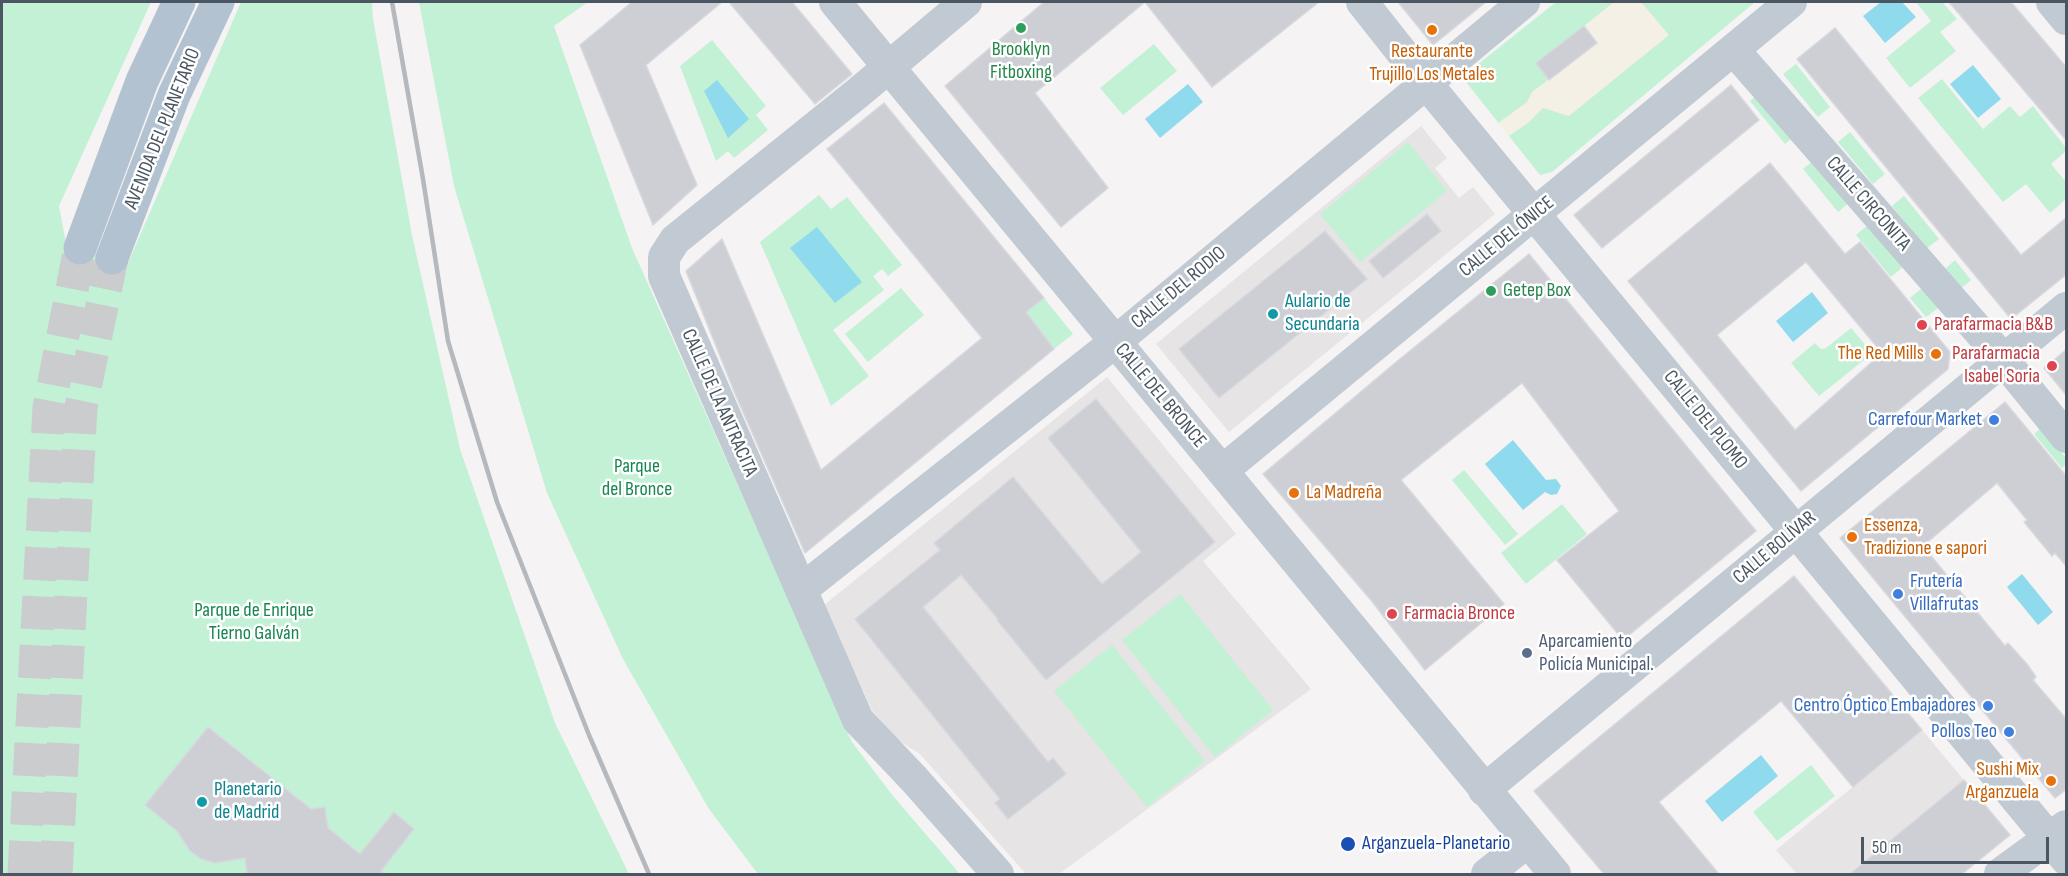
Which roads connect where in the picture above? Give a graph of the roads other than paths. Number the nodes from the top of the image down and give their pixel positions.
1 (179, 2) edge
2 (218, 2) edge
3 (835, 2) edge
4 (966, 2) edge
5 (1362, 2) edge
6 (1524, 2) edge
7 (1791, 2) edge
8 (2052, 2) edge
9 (2067, 19) edge
10 (1744, 63) dead end
11 (888, 67) junction
12 (1426, 83) junction
13 (1535, 214) junction
14 (80, 248) tunnel mouth
15 (112, 258) tunnel mouth
16 (2067, 308) edge
17 (1115, 342) junction
18 (1992, 346) dead end
19 (2014, 373) dead end
20 (2067, 437) edge
21 (1222, 471) junction
22 (1796, 531) junction
23 (801, 590) junction
24 (1484, 790) junction
25 (2061, 841) edge
26 (1527, 842) junction
27 (998, 874) edge
28 (1487, 874) edge
29 (1555, 874) edge
30 (2000, 874) edge

1 - 14 main road, AVENIDA DEL PLANETARIO
2 - 15 main road, AVENIDA DEL PLANETARIO
3 - 11 street, CALLE DEL BRONCE
4 - 11 street, CALLE DE LA ANTRACITA
5 - 12 street, CALLE DEL PLOMO
6 - 12 street, CALLE DEL RODIO
7 - 13 street, CALLE DEL ÓNICE
8 - 9 street
10 - 18 street, CALLE CIRCONITA
11 - 17 street, CALLE DEL BRONCE
11 - 23 street, CALLE DE LA ANTRACITA
12 - 13 street, CALLE DEL PLOMO
12 - 17 street, CALLE DEL RODIO
13 - 21 street, CALLE DEL ÓNICE
13 - 22 street, CALLE DEL PLOMO
16 - 22 street, CALLE BOLÍVAR
17 - 21 street, CALLE DEL BRONCE
17 - 23 street, CALLE DEL RODIO
19 - 20 street
21 - 24 street, CALLE DEL BRONCE
22 - 24 street, CALLE BOLÍVAR
22 - 25 street, CALLE DEL PLOMO
23 - 27 street, CALLE DE LA ANTRACITA
24 - 26 street, CALLE DEL BRONCE
25 - 30 street
26 - 28 street
26 - 29 street, CALLE DEL BRONCE

